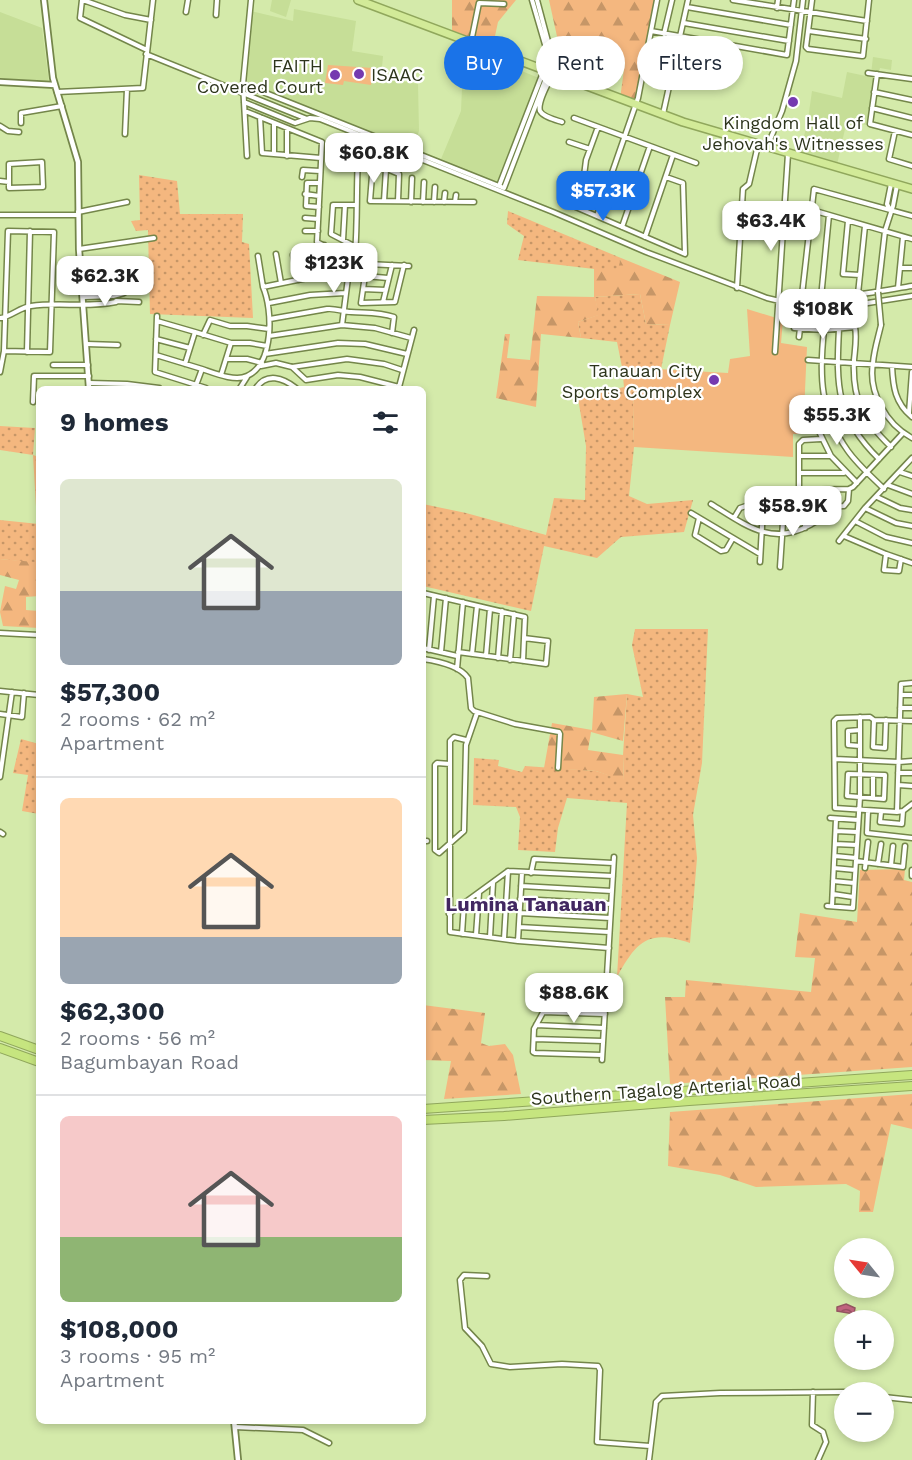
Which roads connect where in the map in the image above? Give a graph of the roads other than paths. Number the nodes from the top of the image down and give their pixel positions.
1 (44, 0) edge
2 (82, 0) edge
3 (153, 0) edge
4 (188, 0) edge
5 (217, 0) edge
6 (251, 0) edge
7 (358, 0) edge
8 (532, 0) edge
9 (537, 0) edge
10 (657, 0) edge
11 (672, 0) edge
12 (688, 0) edge
13 (733, 0) edge
14 (778, 0) edge
15 (794, 0) edge
16 (803, 0) edge
17 (812, 0) edge
18 (861, 0) edge
19 (869, 1) edge
20 (504, 4) dead end
21 (687, 7) junction
22 (777, 8) junction
23 (793, 10) junction
24 (186, 12) dead end
25 (802, 12) junction
26 (810, 13) junction
27 (216, 15) dead end
28 (151, 20) junction
29 (867, 21) junction
30 (684, 23) junction
31 (791, 26) junction
32 (651, 31) junction
33 (809, 31) junction
34 (664, 34) junction
35 (455, 36) edge
36 (472, 36) edge
37 (542, 36) edge
38 (547, 36) edge
39 (672, 36) edge
40 (681, 36) edge
41 (866, 39) junction
42 (789, 41) junction
43 (743, 48) edge
44 (147, 52) junction
45 (868, 73) dead end
46 (877, 74) junction
47 (912, 79) edge
48 (0, 82) edge
49 (243, 84) junction
50 (55, 85) junction
51 (127, 89) junction
52 (540, 90) edge
53 (541, 90) edge
54 (543, 90) edge
55 (594, 90) edge
56 (668, 90) edge
57 (57, 92) junction
58 (874, 92) junction
59 (243, 94) junction
60 (912, 100) edge
61 (244, 102) junction
62 (636, 105) junction
63 (62, 106) junction
64 (872, 108) junction
65 (245, 111) junction
66 (663, 114) junction
67 (260, 117) junction
68 (574, 118) dead end
69 (912, 118) edge
70 (307, 119) junction
71 (561, 122) dead end
72 (21, 123) dead end
73 (274, 123) junction
74 (0, 126) edge
75 (598, 127) junction
76 (286, 128) junction
77 (895, 131) junction
78 (19, 132) dead end
79 (125, 134) dead end
80 (912, 135) edge
81 (624, 137) junction
82 (569, 142) dead end
83 (650, 146) junction
84 (758, 146) junction
85 (767, 148) junction
86 (590, 149) junction
87 (353, 153) dead end
88 (274, 154) junction
89 (788, 154) junction
90 (674, 155) junction
91 (248, 156) dead end
92 (287, 156) junction
93 (321, 158) junction
94 (358, 158) junction
95 (373, 163) junction
96 (696, 163) dead end
97 (912, 166) edge
98 (386, 169) junction
99 (321, 171) junction
100 (302, 177) dead end
101 (666, 177) junction
102 (412, 178) dead end
103 (0, 181) edge
104 (912, 181) edge
105 (9, 182) junction
106 (424, 182) dead end
107 (320, 183) junction
108 (894, 184) junction
109 (499, 186) junction
110 (435, 187) dead end
111 (911, 189) edge
112 (445, 193) dead end
113 (305, 194) junction
114 (456, 195) dead end
115 (319, 196) junction
116 (384, 201) junction
117 (398, 201) junction
118 (127, 202) dead end
119 (411, 202) junction
120 (423, 202) junction
121 (434, 202) junction
122 (444, 202) junction
123 (455, 202) junction
124 (474, 202) dead end
125 (345, 205) junction
126 (356, 205) junction
127 (571, 205) dead end
128 (319, 207) junction
129 (580, 208) junction
130 (812, 210) junction
131 (890, 210) junction
132 (78, 213) junction
133 (0, 215) edge
134 (829, 215) junction
135 (597, 216) junction
136 (912, 216) edge
137 (305, 218) dead end
138 (318, 219) junction
139 (848, 221) junction
140 (866, 226) junction
141 (622, 227) junction
142 (30, 231) junction
143 (305, 231) dead end
144 (318, 231) junction
145 (885, 231) junction
146 (645, 237) junction
147 (903, 237) junction
148 (154, 238) dead end
149 (912, 239) edge
150 (343, 240) junction
151 (324, 245) junction
152 (356, 247) junction
153 (79, 249) junction
154 (314, 252) dead end
155 (336, 252) junction
156 (276, 254) dead end
157 (293, 255) dead end
158 (368, 255) dead end
159 (258, 256) dead end
160 (354, 261) junction
161 (392, 265) junction
162 (354, 267) junction
163 (367, 267) junction
164 (334, 268) junction
165 (900, 268) junction
166 (912, 268) edge
167 (860, 275) junction
168 (365, 276) junction
169 (312, 277) junction
170 (388, 278) junction
171 (298, 280) junction
172 (280, 283) junction
173 (912, 286) edge
174 (263, 287) junction
175 (737, 288) junction
176 (898, 288) junction
177 (363, 289) junction
178 (386, 290) junction
179 (878, 292) junction
180 (124, 293) dead end
181 (346, 293) junction
182 (858, 294) junction
183 (113, 296) junction
184 (912, 296) edge
185 (84, 297) junction
186 (821, 298) junction
187 (779, 301) junction
188 (116, 302) junction
189 (139, 302) dead end
190 (269, 303) junction
191 (383, 303) junction
192 (84, 305) junction
193 (28, 306) junction
194 (52, 306) junction
195 (343, 311) junction
196 (157, 316) dead end
197 (2, 318) edge
198 (270, 319) junction
199 (157, 321) junction
200 (342, 325) junction
201 (794, 328) dead end
202 (800, 328) junction
203 (269, 329) junction
204 (839, 329) junction
205 (414, 330) dead end
206 (824, 330) junction
207 (195, 332) junction
208 (392, 333) junction
209 (203, 335) junction
210 (269, 336) junction
211 (799, 337) dead end
212 (411, 338) junction
213 (156, 339) junction
214 (231, 343) junction
215 (87, 344) junction
216 (118, 345) dead end
217 (267, 346) junction
218 (190, 348) junction
219 (4, 351) junction
220 (27, 352) junction
221 (775, 352) dead end
222 (265, 354) junction
223 (407, 354) junction
224 (156, 355) junction
225 (226, 359) junction
226 (808, 360) dead end
227 (821, 361) junction
228 (838, 362) junction
229 (854, 363) junction
230 (185, 364) junction
231 (53, 365) dead end
232 (88, 365) junction
233 (261, 365) junction
234 (872, 365) junction
235 (892, 366) junction
236 (291, 367) junction
237 (912, 367) edge
238 (202, 369) junction
239 (402, 370) junction
240 (0, 372) edge
241 (912, 372) edge
242 (221, 375) junction
243 (89, 376) junction
244 (247, 376) junction
245 (89, 386) edge
246 (143, 386) edge
247 (193, 386) edge
248 (196, 386) edge
249 (241, 386) edge
250 (258, 386) edge
251 (293, 386) edge
252 (391, 386) edge
253 (398, 386) edge
254 (33, 402) dead end
255 (824, 402) junction
256 (910, 415) edge
257 (903, 433) junction
258 (912, 438) edge
259 (821, 439) junction
260 (891, 447) junction
261 (799, 456) junction
262 (831, 456) junction
263 (879, 459) junction
264 (912, 459) edge
265 (845, 472) junction
266 (867, 472) junction
267 (900, 472) junction
268 (799, 473) junction
269 (912, 476) edge
270 (857, 483) junction
271 (888, 485) junction
272 (799, 489) junction
273 (849, 489) junction
274 (884, 489) junction
275 (793, 490) dead end
276 (912, 494) edge
277 (877, 496) junction
278 (711, 504) dead end
279 (783, 507) dead end
280 (832, 508) junction
281 (866, 508) junction
282 (763, 509) dead end
283 (912, 510) edge
284 (691, 513) dead end
285 (763, 515) junction
286 (699, 518) junction
287 (734, 518) junction
288 (855, 521) junction
289 (912, 526) edge
290 (805, 528) junction
291 (761, 533) junction
292 (782, 533) junction
293 (844, 536) junction
294 (733, 538) junction
295 (840, 541) dead end
296 (912, 543) edge
297 (760, 554) junction
298 (886, 554) junction
299 (901, 560) junction
300 (760, 562) dead end
301 (912, 563) edge
302 (780, 567) dead end
303 (426, 594) edge
304 (434, 596) junction
305 (446, 598) junction
306 (463, 603) junction
307 (477, 606) junction
308 (490, 609) junction
309 (502, 611) junction
310 (514, 614) junction
311 (0, 633) edge
312 (36, 635) edge
313 (524, 638) junction
314 (426, 649) edge
315 (429, 650) junction
316 (441, 652) junction
317 (457, 654) junction
318 (472, 654) junction
319 (486, 656) junction
320 (498, 658) junction
321 (426, 660) edge
322 (510, 660) junction
323 (523, 661) junction
324 (457, 669) junction
325 (912, 683) edge
326 (0, 692) edge
327 (12, 692) junction
328 (24, 693) junction
329 (36, 695) edge
330 (901, 695) junction
331 (912, 696) edge
332 (900, 708) junction
333 (912, 708) edge
334 (477, 712) junction
335 (0, 714) edge
336 (9, 715) junction
337 (860, 717) junction
338 (874, 720) junction
339 (886, 720) junction
340 (900, 721) junction
341 (912, 721) edge
342 (860, 730) junction
343 (3, 740) edge
344 (466, 740) junction
345 (860, 746) junction
346 (835, 759) junction
347 (860, 760) junction
348 (912, 761) edge
349 (899, 762) junction
350 (450, 764) junction
351 (558, 768) dead end
352 (898, 772) junction
353 (912, 773) edge
354 (860, 774) junction
355 (873, 775) junction
356 (0, 777) edge
357 (898, 785) junction
358 (911, 787) edge
359 (860, 797) junction
360 (873, 798) junction
361 (912, 804) edge
362 (859, 811) junction
363 (868, 811) junction
364 (900, 811) junction
365 (881, 812) junction
366 (830, 818) dead end
367 (836, 819) junction
368 (858, 820) junction
369 (836, 831) junction
370 (857, 832) junction
371 (912, 838) edge
372 (868, 842) dead end
373 (835, 844) junction
374 (857, 844) junction
375 (881, 844) dead end
376 (892, 846) dead end
377 (905, 846) dead end
378 (448, 847) junction
379 (835, 856) junction
380 (614, 857) dead end
381 (856, 860) junction
382 (613, 863) junction
383 (878, 864) junction
384 (865, 865) junction
385 (891, 866) junction
386 (834, 868) junction
387 (855, 870) junction
388 (912, 870) edge
389 (508, 871) junction
390 (522, 872) junction
391 (531, 873) junction
392 (613, 876) junction
393 (912, 876) edge
394 (833, 881) junction
395 (493, 883) junction
396 (854, 884) junction
397 (521, 886) junction
398 (612, 891) junction
399 (478, 893) junction
400 (833, 894) junction
401 (853, 897) junction
402 (520, 899) junction
403 (464, 903) junction
404 (611, 904) junction
405 (520, 913) junction
406 (449, 914) junction
407 (610, 918) junction
408 (519, 927) junction
409 (609, 932) junction
410 (462, 934) junction
411 (476, 935) junction
412 (490, 937) junction
413 (504, 939) junction
414 (518, 941) junction
415 (609, 948) junction
416 (606, 986) junction
417 (551, 998) junction
418 (606, 1000) junction
419 (543, 1012) junction
420 (605, 1014) junction
421 (536, 1025) junction
422 (604, 1028) junction
423 (0, 1036) edge
424 (534, 1039) junction
425 (603, 1041) junction
426 (0, 1048) edge
427 (36, 1049) edge
428 (36, 1061) edge
429 (912, 1075) edge
430 (912, 1086) edge
431 (426, 1109) edge
432 (426, 1120) edge
433 (487, 1276) dead end
434 (813, 1392) junction
435 (834, 1392) edge
436 (894, 1398) edge
437 (912, 1400) edge
438 (235, 1424) edge
439 (235, 1427) junction
440 (328, 1443) dead end
441 (650, 1446) junction
442 (238, 1460) edge
443 (649, 1460) edge
444 (818, 1460) edge

1 - 50 street
2 - 28 street
2 - 44 street
3 - 28 street
4 - 24 street
5 - 27 street
6 - 49 street
7 - 35 highway
8 - 37 street
9 - 38 street
10 - 32 street
11 - 34 street
12 - 21 street
13 - 22 street
14 - 22 street
15 - 23 street
16 - 25 street
17 - 26 street
18 - 19 street
19 - 29 street
20 - 36 street
21 - 30 street
21 - 31 street
22 - 23 street
23 - 25 street
23 - 31 street
25 - 26 street
25 - 85 street
26 - 29 street
26 - 33 street
28 - 44 street
29 - 41 street
30 - 40 street
30 - 42 street
31 - 42 street
32 - 34 street
32 - 62 street
33 - 41 street
33 - 41 street
34 - 39 street
42 - 43 street
44 - 51 street
44 - 59 street
45 - 46 street
46 - 47 street
46 - 58 street
48 - 50 street
49 - 59 street
49 - 109 street
50 - 57 street
51 - 57 street
51 - 79 street
52 - 109 street
53 - 109 street
54 - 71 street
55 - 62 highway
56 - 66 street
57 - 63 street
58 - 60 street
58 - 64 street
59 - 61 street
59 - 70 street
61 - 65 street
61 - 70 street
62 - 66 highway
62 - 81 street
63 - 72 street
63 - 132 street
64 - 69 street
64 - 77 street
65 - 67 street
65 - 91 street
66 - 84 highway
67 - 73 street
67 - 88 street
68 - 75 street
70 - 175 street
73 - 76 street
73 - 88 street
74 - 78 street
75 - 81 street
75 - 86 street
76 - 92 street
76 - 93 street
77 - 80 street
77 - 97 street
81 - 83 street
81 - 135 street
82 - 86 street
83 - 90 street
83 - 141 street
84 - 85 highway
84 - 175 street
85 - 89 highway
86 - 129 street
87 - 94 street
88 - 92 street
89 - 108 highway
89 - 187 street
90 - 96 street
90 - 101 street
92 - 93 street
93 - 99 street
94 - 95 street
94 - 126 street
95 - 98 street
95 - 116 street
98 - 116 street
98 - 117 street
99 - 100 street
99 - 107 street
101 - 146 street
101 - 146 street
102 - 119 street
103 - 105 street
104 - 111 street
105 - 105 street
106 - 120 street
107 - 113 street
107 - 115 street
108 - 111 highway
108 - 131 street
110 - 121 street
112 - 122 street
113 - 115 street
113 - 128 street
114 - 123 street
115 - 128 street
116 - 117 street
117 - 119 street
118 - 132 street
119 - 120 street
120 - 121 street
121 - 122 street
122 - 123 street
123 - 124 street
125 - 126 street
125 - 150 street
125 - 150 street
126 - 152 street
127 - 129 street
128 - 138 street
129 - 135 street
130 - 131 street
130 - 134 street
130 - 186 street
131 - 136 street
131 - 145 street
132 - 133 street
132 - 153 street
134 - 139 street
134 - 186 street
135 - 141 street
137 - 138 street
138 - 144 street
139 - 140 street
139 - 167 street
140 - 145 street
140 - 167 street
141 - 146 street
142 - 193 street
142 - 194 street
142 - 197 street
143 - 144 street
144 - 151 street
145 - 147 street
145 - 179 street
147 - 149 street
147 - 165 street
148 - 153 street
150 - 152 street
151 - 155 street
151 - 164 street
152 - 160 street
153 - 185 street
154 - 169 street
155 - 160 street
155 - 164 street
156 - 172 street
157 - 171 street
158 - 163 street
159 - 174 street
160 - 162 street
161 - 163 street
161 - 170 street
161 - 191 street
162 - 163 street
162 - 164 street
163 - 168 street
165 - 166 street
165 - 176 street
167 - 182 street
168 - 170 street
168 - 177 street
169 - 171 street
169 - 181 street
170 - 178 street
171 - 172 street
172 - 174 street
173 - 176 street
174 - 190 street
175 - 187 street
176 - 179 street
177 - 178 street
177 - 191 street
178 - 191 street
179 - 182 street
179 - 234 street, bridge
180 - 183 street
181 - 190 street
181 - 195 street
182 - 186 street
183 - 185 street
183 - 188 street
184 - 187 street
185 - 192 street
187 - 221 street
188 - 189 street
188 - 192 street
190 - 198 street
192 - 194 street
192 - 215 street
193 - 194 street
193 - 197 street
193 - 220 street
194 - 220 street
195 - 198 street
195 - 200 street
195 - 208 street
196 - 199 street
197 - 219 street
198 - 203 street
199 - 207 street
199 - 213 street
200 - 208 street
200 - 210 street
201 - 202 street
202 - 206 street
202 - 211 street
203 - 209 street
203 - 210 street
204 - 206 street
204 - 228 street
204 - 229 street
205 - 212 street
206 - 227 street
207 - 209 street
207 - 218 street
208 - 212 street
209 - 214 street
210 - 217 street
212 - 223 street
213 - 218 street
213 - 224 street
214 - 217 street
214 - 225 street
215 - 216 street
215 - 232 street
217 - 222 street
218 - 230 street
219 - 220 street
219 - 240 street
222 - 223 street
222 - 233 street
223 - 239 street
224 - 230 street
224 - 247 street
225 - 233 street
225 - 242 street
226 - 227 street
227 - 228 street
227 - 255 street
228 - 229 street
228 - 263 street
229 - 234 street
229 - 260 street
230 - 238 street
231 - 232 street
232 - 243 street
233 - 236 street
233 - 244 street
234 - 235 street
234 - 257 street
235 - 237 street
235 - 256 street
236 - 239 street
236 - 252 street
238 - 242 street
238 - 248 street
239 - 253 street
241 - 256 street
242 - 244 street
243 - 245 street
243 - 254 street
244 - 249 street
245 - 246 street
250 - 251 street
255 - 259 street
255 - 266 street
257 - 258 street
257 - 260 street
259 - 261 street
259 - 262 street
260 - 263 street
261 - 262 street
261 - 268 street
262 - 265 street
263 - 266 street
264 - 267 street
265 - 268 street
265 - 270 street
266 - 270 street
266 - 274 street
267 - 269 street
267 - 271 street
268 - 272 street
270 - 273 street
271 - 274 street
271 - 276 street
272 - 273 street
272 - 275 street
273 - 280 street
274 - 277 street
277 - 281 street
277 - 283 street
278 - 287 street
279 - 292 street
280 - 290 street
280 - 290 street
281 - 288 street
281 - 289 street
282 - 285 street
284 - 286 street
285 - 287 street
285 - 291 street
286 - 294 street
286 - 294 street
287 - 291 street
288 - 293 street
288 - 296 street
290 - 292 street
291 - 292 street
291 - 297 street
292 - 302 street
293 - 295 street
293 - 298 street
294 - 297 street
297 - 300 street
298 - 299 street
298 - 299 street
299 - 301 street
303 - 304 street
304 - 305 street
304 - 315 street
305 - 306 street
305 - 316 street
306 - 307 street
306 - 317 street
307 - 308 street
307 - 318 street
308 - 309 street
308 - 319 street
309 - 310 street
309 - 320 street
310 - 313 street
310 - 322 street
311 - 312 street
313 - 323 street
313 - 323 street
314 - 315 street
315 - 316 street
316 - 317 street
317 - 318 street
317 - 324 street
318 - 319 street
319 - 320 street
320 - 322 street
321 - 324 street
322 - 323 street
324 - 334 street
325 - 330 street
326 - 327 street
327 - 328 street
327 - 336 street
328 - 329 street
328 - 336 street
330 - 331 street
330 - 332 street
332 - 333 street
332 - 340 street
334 - 344 street
334 - 351 street
335 - 336 street
336 - 343 street
337 - 338 street
337 - 342 street
337 - 346 street
338 - 339 street
338 - 339 street
339 - 340 street
340 - 341 street
340 - 349 street
342 - 345 street
342 - 345 street
343 - 356 street
344 - 350 street
344 - 378 street
345 - 347 street
346 - 347 street
346 - 362 street
347 - 349 street
347 - 354 street
348 - 349 street
349 - 352 street
350 - 378 street
350 - 378 street
352 - 353 street
352 - 357 street
354 - 355 street
354 - 359 street
354 - 359 street
355 - 360 street
355 - 360 street
357 - 358 street
357 - 364 street
359 - 360 street
359 - 362 street
361 - 364 street
362 - 363 street
362 - 368 street
363 - 365 street
363 - 371 street
364 - 365 street
364 - 365 street
366 - 367 street
367 - 368 street
367 - 369 street
368 - 370 street
369 - 370 street
369 - 373 street
370 - 374 street
372 - 384 street
373 - 374 street
373 - 379 street
374 - 381 street
375 - 383 street
376 - 385 street
377 - 385 street
378 - 406 street
379 - 381 street
379 - 386 street
380 - 382 street
381 - 384 street
381 - 387 street
382 - 391 street
382 - 392 street
383 - 384 street
383 - 385 street
386 - 387 street
386 - 394 street
387 - 396 street
388 - 393 street
389 - 390 street
389 - 395 street
389 - 413 street
390 - 391 street
390 - 397 street
391 - 392 street
392 - 398 street
394 - 396 street
394 - 400 street
395 - 399 street
395 - 412 street
396 - 401 street
397 - 398 street
397 - 402 street
398 - 404 street
399 - 403 street
399 - 411 street
400 - 401 street
400 - 401 street
402 - 404 street
402 - 405 street
403 - 406 street
403 - 410 street
404 - 407 street
405 - 407 street
405 - 408 street
406 - 410 street
407 - 409 street
408 - 409 street
408 - 414 street
409 - 415 street
410 - 411 street
411 - 412 street
412 - 413 street
413 - 414 street
414 - 415 street
415 - 416 street
416 - 417 street
416 - 418 street
417 - 418 street
417 - 419 street
418 - 420 street
419 - 420 street
419 - 421 street
420 - 422 street
421 - 422 street
421 - 424 street
422 - 425 street
423 - 427 highway
424 - 425 street
424 - 425 street
426 - 428 highway
429 - 431 highway, Southern Tagalog Arterial Road
430 - 432 highway, Southern Tagalog Arterial Road
433 - 441 street
434 - 435 street
434 - 441 street
434 - 444 street
436 - 437 street
438 - 439 street
439 - 440 street
439 - 442 street
441 - 443 street

